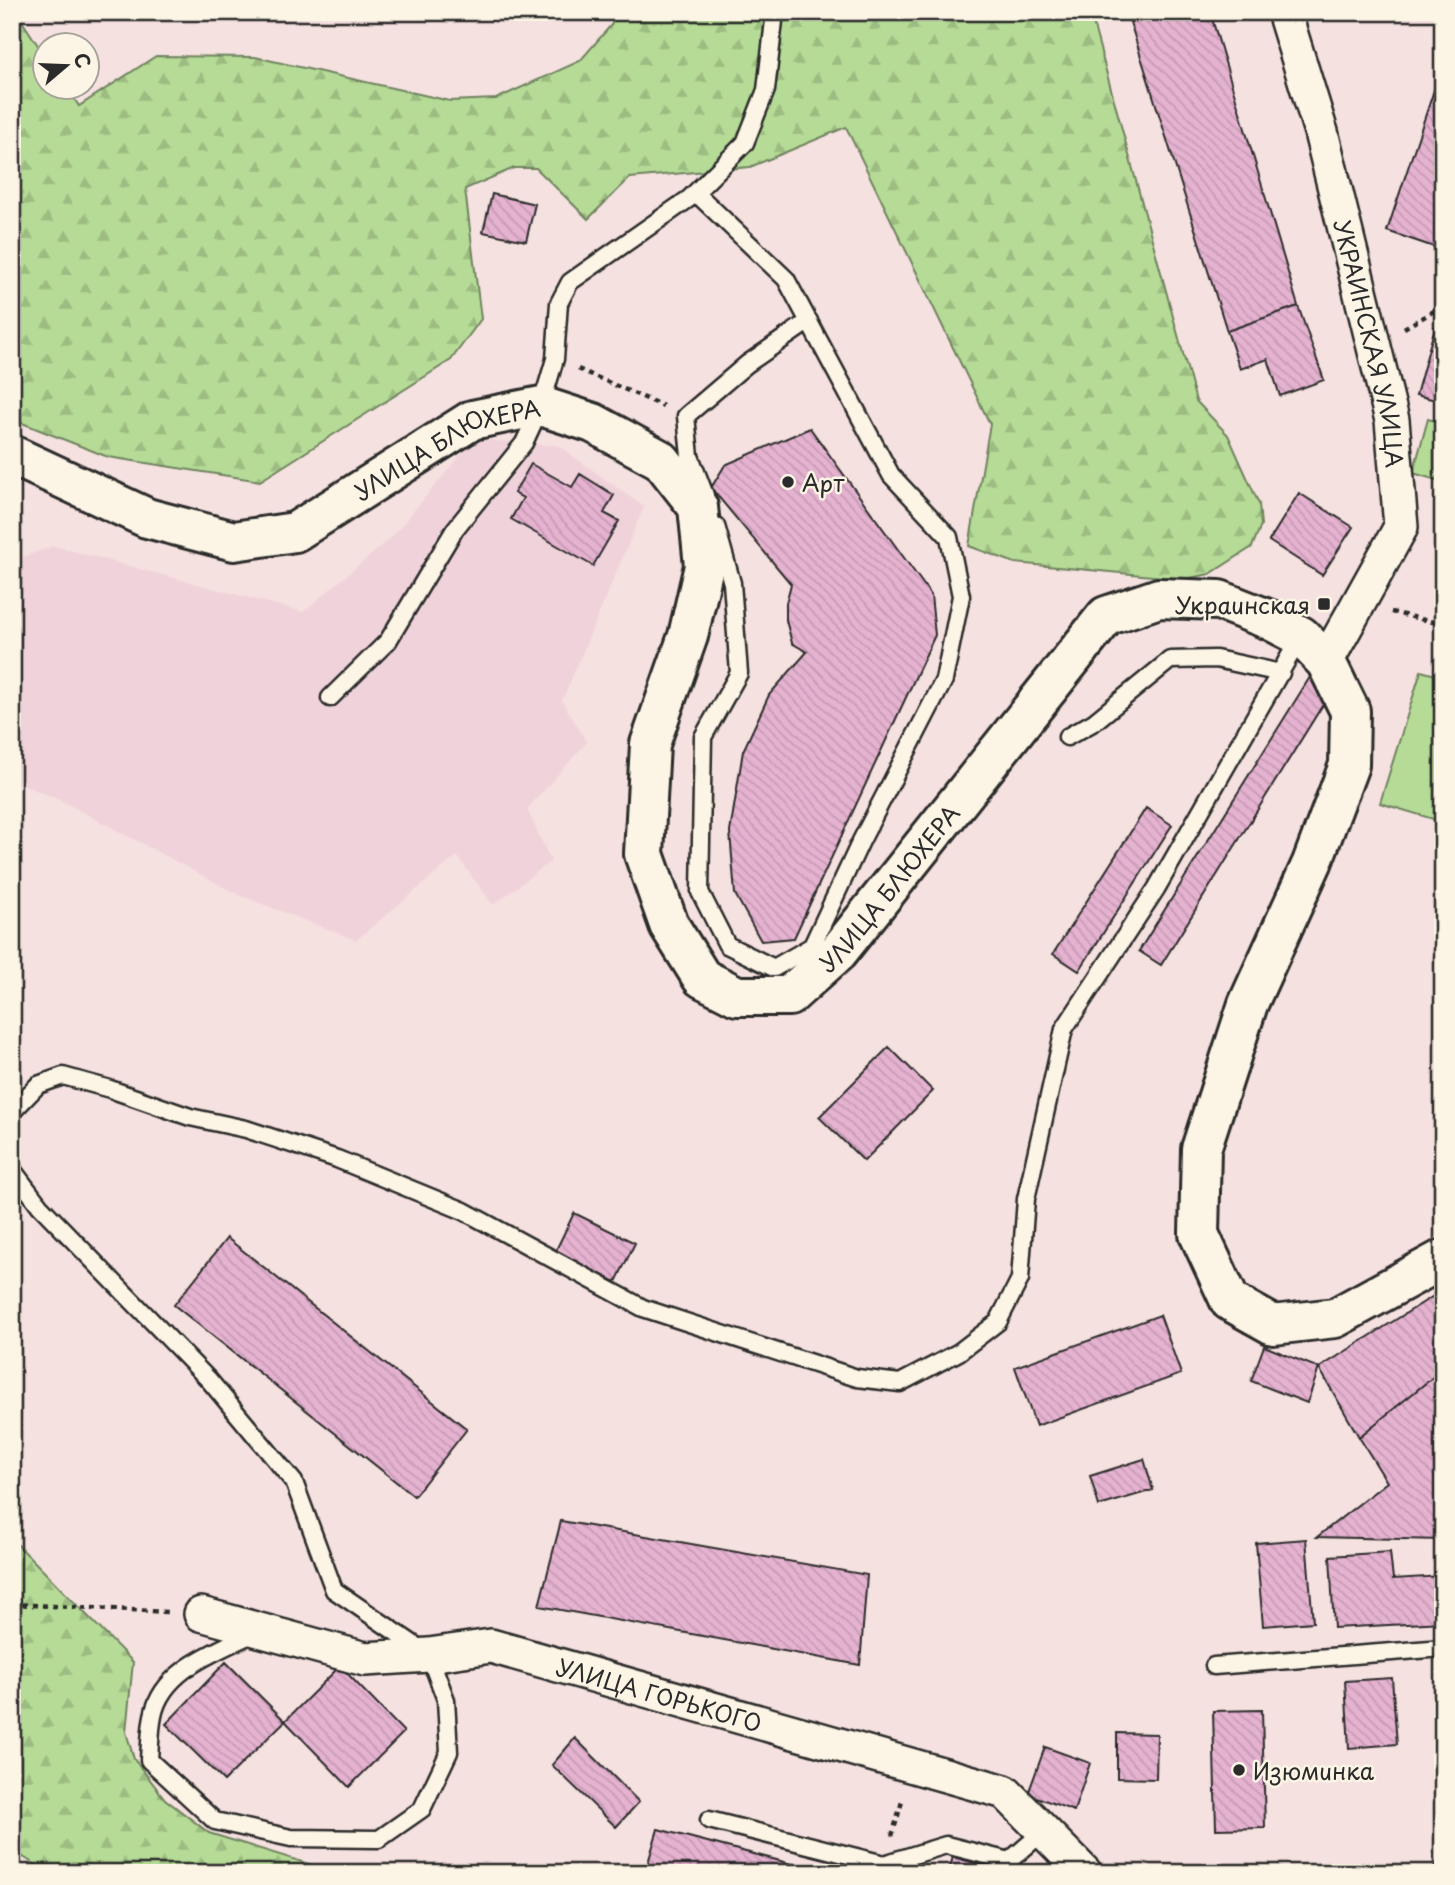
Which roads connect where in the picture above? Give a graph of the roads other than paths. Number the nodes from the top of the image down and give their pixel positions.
1 (775, 12) edge
2 (1292, 19) edge
3 (696, 193) junction
4 (809, 321) junction
5 (541, 406) junction
6 (12, 455) edge
7 (1314, 649) junction
8 (1281, 673) junction
9 (330, 698) dead end
10 (1067, 737) dead end
11 (12, 1112) edge
12 (12, 1169) edge
13 (1443, 1259) edge
14 (201, 1614) road end
15 (260, 1630) junction
16 (1443, 1648) edge
17 (429, 1655) junction
18 (1214, 1666) dead end
19 (709, 1820) dead end
20 (1044, 1831) junction
21 (1086, 1873) edge

1 - 3 lane
2 - 7 street, УКРАИНСКАЯ УЛИЦА
3 - 4 lane
3 - 5 lane
4 - 4 lane
5 - 6 main road, УЛИЦА БЛЮХЕРА
5 - 7 main road, УЛИЦА БЛЮХЕРА
5 - 9 lane
7 - 8 lane
7 - 13 main road
8 - 10 lane
8 - 11 lane
12 - 17 lane
14 - 15 street, УЛИЦА ГОРЬКОГО
15 - 17 street, УЛИЦА ГОРЬКОГО
15 - 17 lane
16 - 18 lane
17 - 20 street, УЛИЦА ГОРЬКОГО
19 - 20 lane
20 - 21 street, УЛИЦА ГОРЬКОГО

